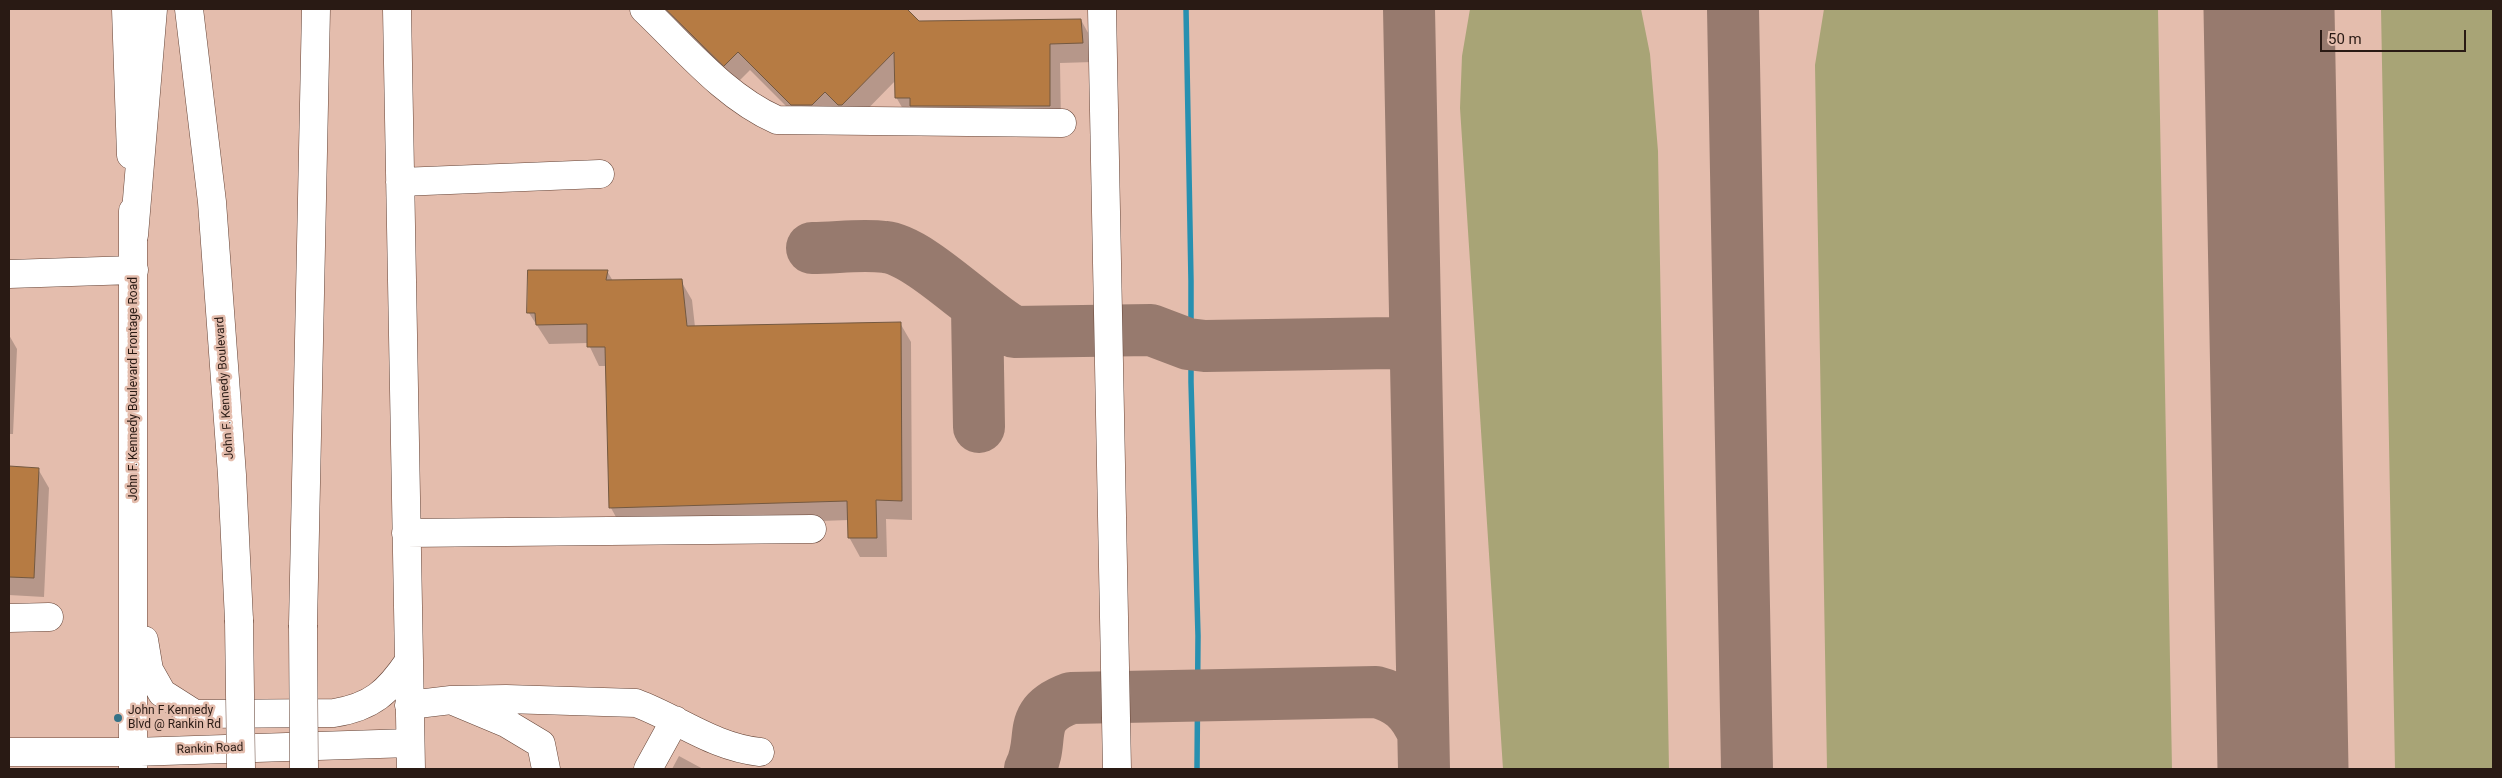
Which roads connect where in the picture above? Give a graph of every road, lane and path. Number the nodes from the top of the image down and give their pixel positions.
1 (126, 9) edge
2 (153, 9) edge
3 (189, 9) edge
4 (316, 9) edge
5 (397, 9) edge
6 (644, 9) edge
7 (1102, 9) edge
8 (1062, 122) dead end
9 (600, 174) dead end
10 (400, 182) junction
11 (134, 234) junction
12 (134, 270) junction
13 (9, 274) edge
14 (812, 529) dead end
15 (406, 533) junction
16 (133, 579) junction
17 (49, 617) dead end
18 (9, 618) edge
19 (409, 661) junction
20 (451, 700) junction
21 (566, 702) junction
22 (409, 705) junction
23 (675, 720) junction
24 (9, 752) edge
25 (760, 752) dead end
26 (410, 756) edge
27 (544, 757) edge
28 (133, 761) edge
29 (241, 769) edge
30 (304, 769) edge
31 (648, 769) edge
32 (1117, 769) edge

1 - 11 main road, John F. Kennedy Boulevard Frontage Road
2 - 11 main road
3 - 29 main road, John F. Kennedy Boulevard, bridge
4 - 30 main road, bridge
5 - 10 main road
6 - 8 main road
7 - 32 main road
9 - 10 main road
10 - 15 main road
11 - 12 main road, John F. Kennedy Boulevard Frontage Road
12 - 13 main road
12 - 16 main road, John F. Kennedy Boulevard Frontage Road
14 - 15 main road
15 - 19 main road
16 - 19 main road
16 - 28 main road, John F. Kennedy Boulevard Frontage Road
17 - 18 main road
19 - 22 main road
20 - 21 main road
20 - 22 main road
20 - 27 main road
21 - 23 main road
21 - 27 main road
22 - 26 main road
23 - 25 main road
23 - 31 main road
24 - 28 main road, Rankin Road
26 - 28 main road, Rankin Road

